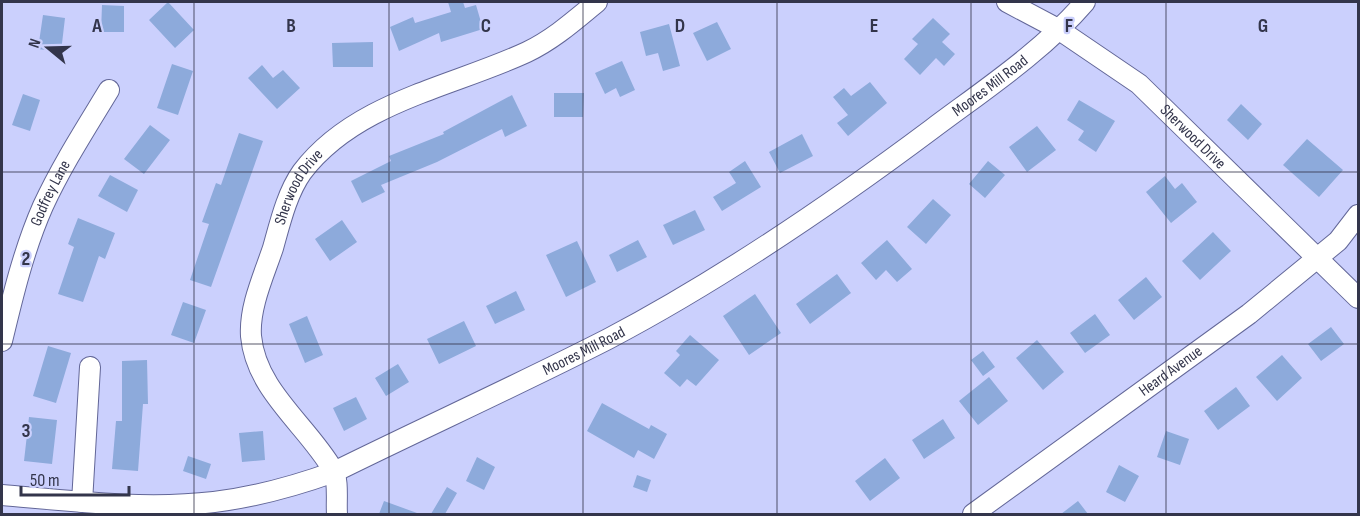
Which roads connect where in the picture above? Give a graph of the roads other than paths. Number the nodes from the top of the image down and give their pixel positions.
1 (597, 2) edge
2 (1007, 2) edge
3 (1085, 2) edge
4 (1058, 29) junction
5 (109, 90) dead end
6 (1359, 215) edge
7 (1318, 258) junction
8 (1359, 298) edge
9 (2, 341) edge
10 (90, 367) dead end
11 (334, 472) junction
12 (2, 495) edge
13 (82, 502) junction
14 (337, 514) edge
15 (973, 514) edge

1 - 11 street, Sherwood Drive
2 - 4 street, Sherwood Drive
3 - 4 street, Moores Mill Road
4 - 7 street, Sherwood Drive
4 - 11 street, Moores Mill Road
5 - 9 street, Godfrey Lane
6 - 7 street, Heard Avenue
7 - 8 street, Sherwood Drive
7 - 15 street, Heard Avenue
10 - 13 street
11 - 13 street, Moores Mill Road
11 - 14 street
12 - 13 street, Moores Mill Road

